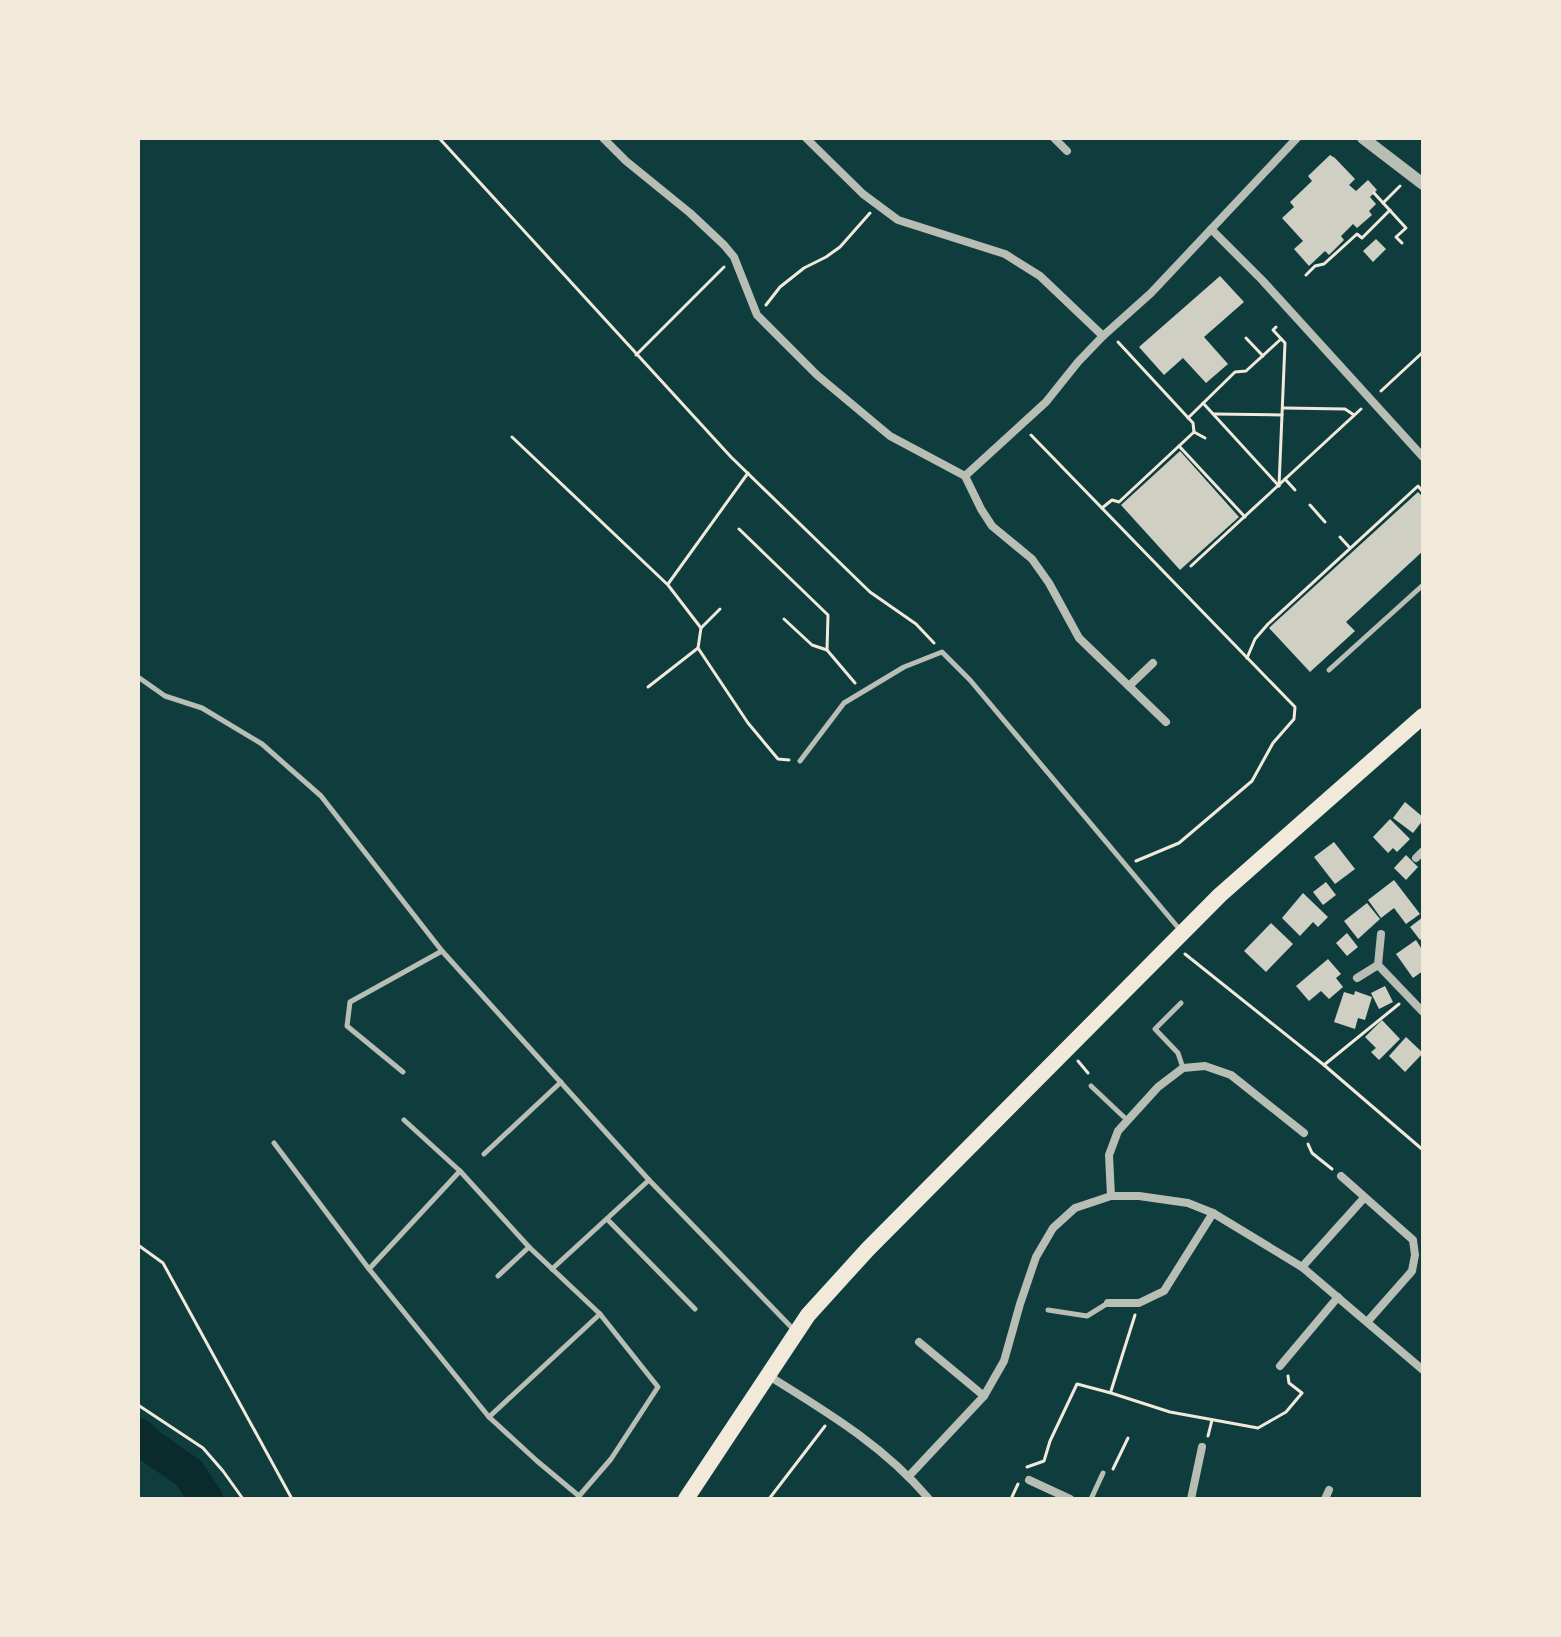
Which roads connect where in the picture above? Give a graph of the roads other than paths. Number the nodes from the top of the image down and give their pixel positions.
1 (603, 138) edge
2 (806, 138) edge
3 (1054, 138) edge
4 (1297, 138) edge
5 (1363, 138) edge
6 (1067, 151) dead end
7 (1423, 184) edge
8 (1211, 229) junction
9 (1105, 333) junction
10 (1423, 457) edge
11 (965, 476) junction
12 (1423, 585) edge
13 (1153, 663) dead end
14 (1329, 670) dead end
15 (138, 677) edge
16 (1129, 686) junction
17 (1423, 716) edge
18 (1166, 722) dead end
19 (800, 761) road end
20 (1381, 934) dead end
21 (1178, 939) junction
22 (442, 951) junction
23 (1378, 965) junction
24 (1357, 978) dead end
25 (1181, 1003) dead end
26 (1423, 1012) edge
27 (1183, 1068) junction
28 (403, 1072) dead end
29 (561, 1082) junction
30 (1091, 1086) road end
31 (404, 1120) dead end
32 (1127, 1120) junction
33 (1304, 1133) dead end
34 (274, 1143) dead end
35 (484, 1154) dead end
36 (460, 1171) junction
37 (1337, 1174) road end
38 (649, 1180) junction
39 (1111, 1196) junction
40 (1364, 1198) junction
41 (1213, 1213) junction
42 (607, 1219) junction
43 (529, 1247) junction
44 (1302, 1267) junction
45 (369, 1269) junction
46 (552, 1269) junction
47 (498, 1276) dead end
48 (1338, 1297) junction
49 (1108, 1303) joint
50 (695, 1309) dead end
51 (1048, 1310) dead end
52 (600, 1314) junction
53 (1368, 1321) junction
54 (796, 1333) junction
55 (919, 1342) dead end
56 (1280, 1366) dead end
57 (1423, 1370) edge
58 (769, 1376) junction
59 (984, 1396) junction
60 (489, 1417) junction
61 (1202, 1447) dead end
62 (1103, 1473) road end
63 (909, 1476) junction
64 (1029, 1480) dead end
65 (686, 1499) edge
66 (929, 1499) edge
67 (1070, 1499) edge
68 (1091, 1499) edge
69 (1191, 1499) edge

1 - 11 street
2 - 9 street
3 - 6 street
4 - 8 street
5 - 7 street
8 - 9 street
8 - 10 street
9 - 11 street
11 - 16 street
12 - 14 lane
13 - 16 street
15 - 22 lane
16 - 18 street
17 - 21 main road
19 - 21 lane
20 - 23 street
21 - 54 main road
22 - 28 lane
22 - 29 lane
23 - 24 street
23 - 26 street
25 - 27 lane
27 - 32 street
27 - 33 street
29 - 35 lane
29 - 38 lane
30 - 32 lane
31 - 36 lane
32 - 39 street
34 - 45 lane
36 - 43 lane
36 - 45 lane
37 - 40 street
38 - 42 lane
38 - 54 lane
39 - 41 street
39 - 59 street
40 - 44 street
40 - 53 street
41 - 44 street
41 - 49 street
42 - 46 lane
42 - 50 lane
43 - 46 lane
43 - 47 lane
44 - 48 street
45 - 60 lane
46 - 52 lane
48 - 53 street
48 - 56 street
49 - 51 lane
52 - 60 lane
52 - 60 lane
53 - 57 street
54 - 58 main road
55 - 59 street
58 - 63 street
58 - 65 main road
59 - 63 street
61 - 69 street
62 - 68 lane
63 - 66 street
64 - 67 street

